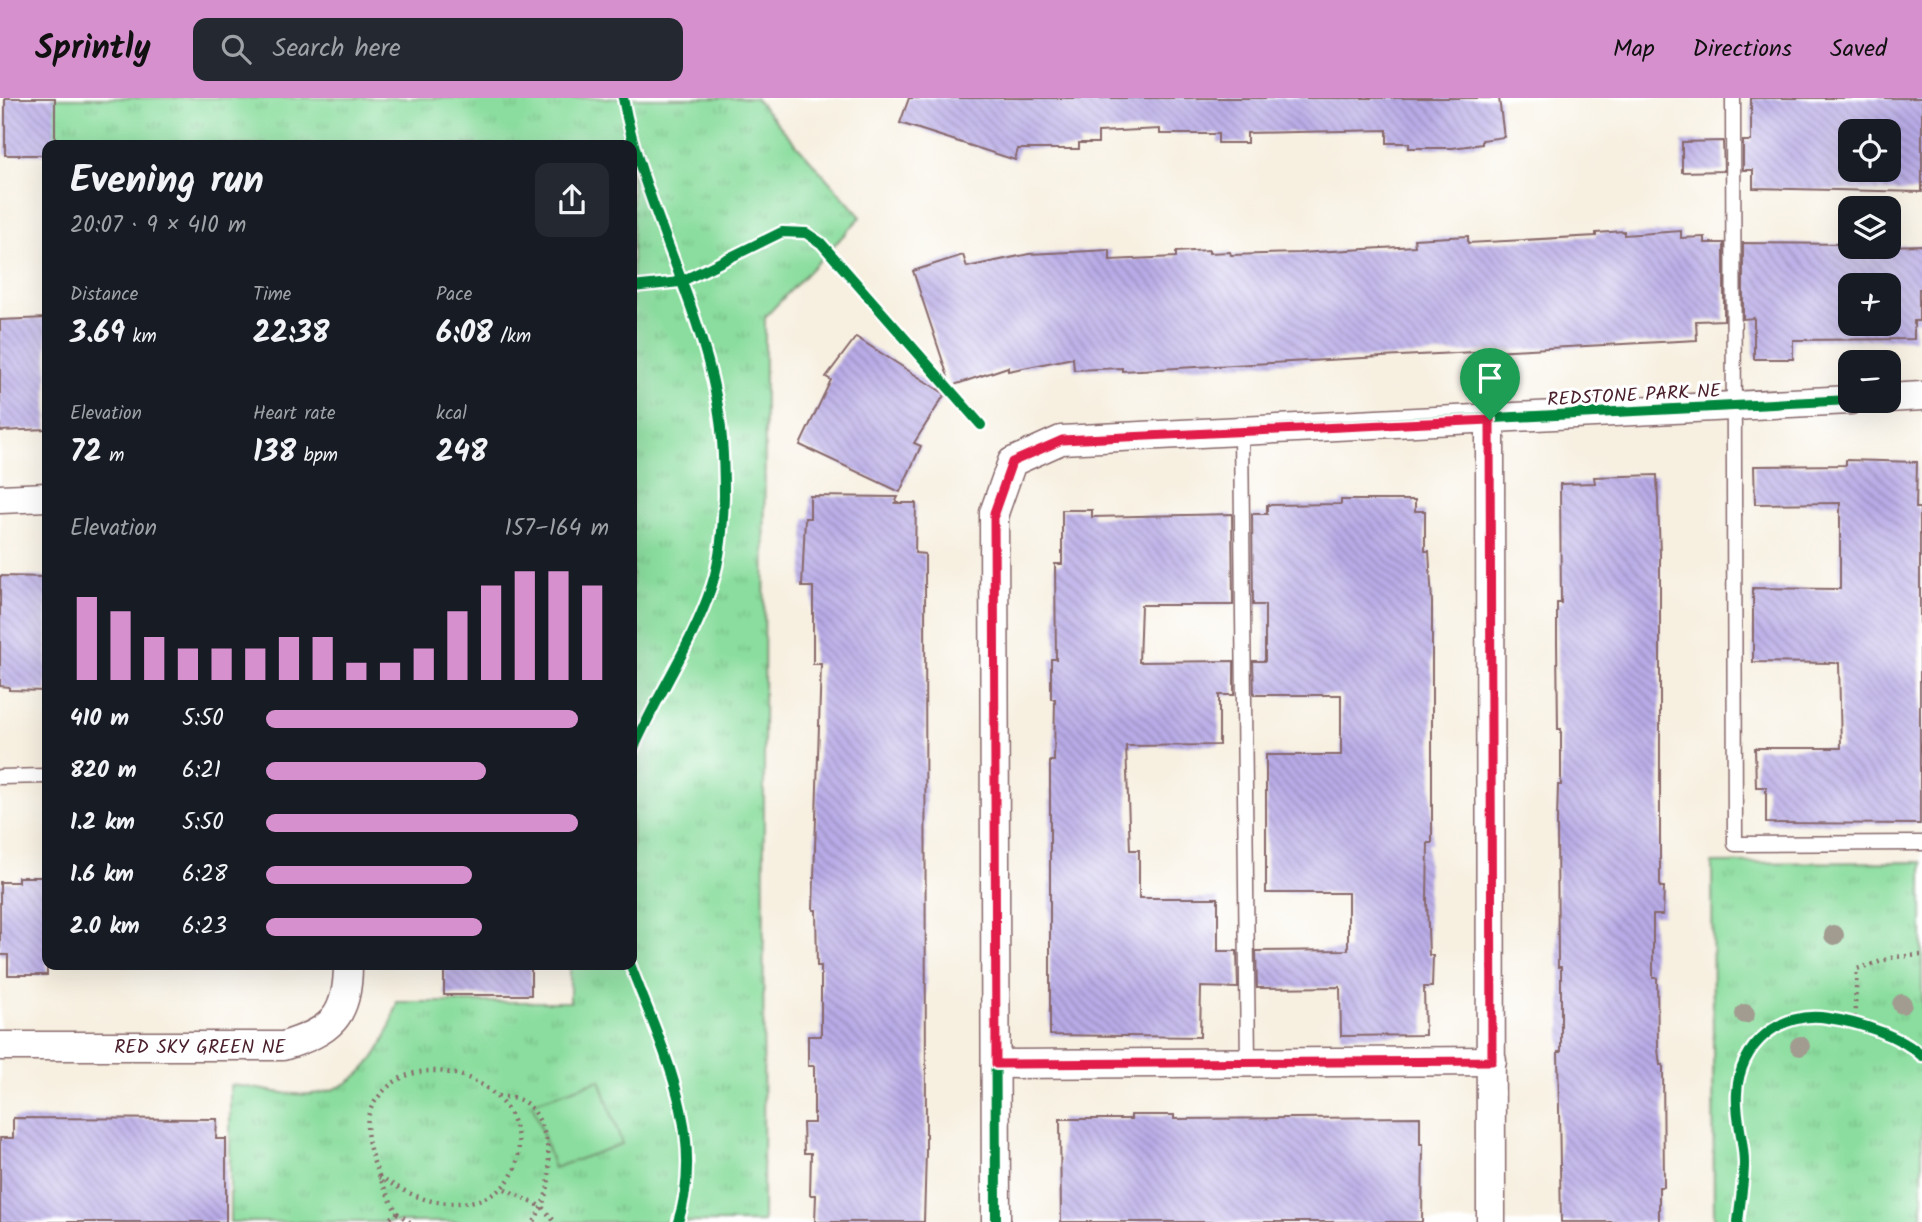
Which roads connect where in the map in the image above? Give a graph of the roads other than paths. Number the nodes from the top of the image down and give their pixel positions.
1 (1733, 98) edge
2 (1922, 396) edge
3 (1901, 397) edge
4 (1838, 401) edge
5 (1734, 406) junction
6 (1490, 420) junction
7 (1241, 433) junction
8 (42, 497) edge
9 (0, 499) edge
10 (42, 776) edge
11 (0, 777) edge
12 (1922, 843) edge
13 (348, 970) edge
14 (0, 1046) edge
15 (1492, 1061) junction
16 (1248, 1063) junction
17 (996, 1064) junction
18 (996, 1222) edge
19 (1491, 1222) edge

1 - 5 lane
2 - 3 street
4 - 5 street, REDSTONE PARK NE
5 - 6 street, REDSTONE PARK NE
5 - 12 lane
6 - 7 street, REDSTONE PARK NE
6 - 15 street
7 - 16 lane
7 - 17 street, REDSTONE PARK NE
8 - 9 street
10 - 11 lane
13 - 14 street, RED SKY GREEN NE
15 - 16 street
15 - 19 street
16 - 17 street
17 - 18 street, REDSTONE PARK NE

